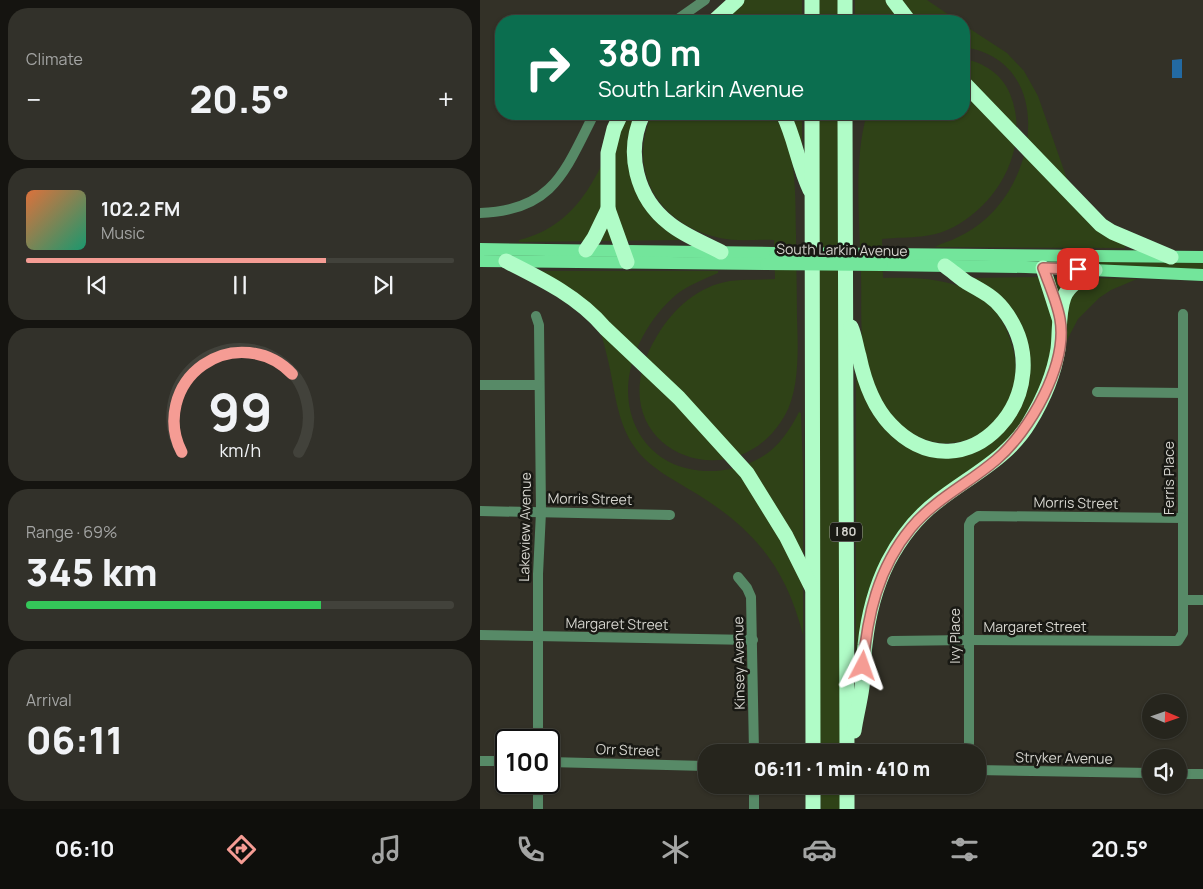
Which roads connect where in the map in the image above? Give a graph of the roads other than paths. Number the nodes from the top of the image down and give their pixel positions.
1 (705, 0) edge
2 (737, 0) edge
3 (812, 0) edge
4 (845, 0) edge
5 (893, 0) edge
6 (684, 15) edge
7 (721, 15) edge
8 (812, 15) edge
9 (845, 15) edge
10 (904, 15) edge
11 (970, 89) edge
12 (591, 120) edge
13 (618, 120) edge
14 (641, 120) edge
15 (786, 120) edge
16 (812, 120) edge
17 (845, 120) edge
18 (812, 194) junction
19 (608, 209) junction
20 (480, 214) edge
21 (480, 249) edge
22 (586, 250) junction
23 (720, 252) junction
24 (624, 256) junction
25 (1171, 257) junction
26 (1203, 258) edge
27 (881, 259) junction
28 (480, 261) edge
29 (506, 261) junction
30 (945, 266) junction
31 (1043, 268) junction
32 (1095, 270) junction
33 (1203, 275) edge
34 (846, 312) junction
35 (1183, 314) dead end
36 (536, 316) dead end
37 (1060, 319) junction
38 (480, 385) edge
39 (538, 386) junction
40 (1097, 392) dead end
41 (1183, 393) junction
42 (480, 511) edge
43 (540, 512) junction
44 (670, 515) dead end
45 (1183, 518) junction
46 (971, 521) joint
47 (738, 577) dead end
48 (813, 590) junction
49 (1183, 600) junction
50 (1203, 600) edge
51 (480, 635) edge
52 (538, 636) junction
53 (753, 640) junction
54 (969, 640) junction
55 (892, 641) dead end
56 (1178, 641) joint
57 (538, 729) edge
58 (754, 744) edge
59 (813, 744) edge
60 (848, 744) edge
61 (850, 744) edge
62 (968, 744) edge
63 (480, 761) edge
64 (495, 761) edge
65 (560, 762) edge
66 (698, 766) edge
67 (986, 770) edge
68 (1142, 773) edge
69 (1187, 774) edge
70 (1203, 774) edge
71 (538, 794) edge
72 (754, 794) edge
73 (813, 794) edge
74 (847, 794) edge
75 (538, 809) edge
76 (754, 809) edge
77 (813, 809) edge
78 (847, 809) edge

1 - 6 street
2 - 7 highway
3 - 8 highway
4 - 9 highway
5 - 10 highway
11 - 25 highway
12 - 20 street
13 - 19 highway
14 - 23 highway
15 - 18 highway
16 - 18 highway, I 80
17 - 34 highway, I 80
18 - 48 highway, I 80
19 - 22 highway
19 - 24 highway
21 - 22 main road, South Larkin Avenue
22 - 24 main road, South Larkin Avenue
23 - 24 main road, South Larkin Avenue
23 - 27 main road, South Larkin Avenue, bridge
24 - 27 main road, South Larkin Avenue, bridge
24 - 29 main road, South Larkin Avenue
25 - 26 main road, South Larkin Avenue
25 - 27 main road, South Larkin Avenue
27 - 30 main road, South Larkin Avenue
28 - 29 main road, South Larkin Avenue
29 - 48 highway
30 - 31 main road, South Larkin Avenue
30 - 34 highway
31 - 32 main road, South Larkin Avenue
31 - 37 highway
32 - 33 main road, South Larkin Avenue
32 - 37 highway
34 - 60 highway, I 80
35 - 41 street, Ferris Place
36 - 39 street, Lakeview Avenue
37 - 61 highway
38 - 39 street
39 - 43 street, Lakeview Avenue
40 - 41 street
41 - 45 street, Ferris Place
42 - 43 street, Morris Street
43 - 44 street, Morris Street
43 - 52 street, Lakeview Avenue
45 - 46 street, Morris Street
45 - 49 street, Ferris Place
46 - 54 street, Ivy Place
47 - 53 street, Kinsey Avenue
48 - 59 highway, I 80
49 - 50 street
49 - 56 street, Ferris Place
51 - 52 street, Margaret Street
52 - 53 street, Margaret Street
52 - 57 street, Lakeview Avenue
53 - 58 street, Kinsey Avenue
54 - 55 street, Margaret Street
54 - 56 street, Margaret Street
54 - 62 street, Ivy Place
63 - 64 street
65 - 66 street, Orr Street
67 - 68 street, Stryker Avenue
69 - 70 street
71 - 75 street
72 - 76 street
73 - 77 highway
74 - 78 highway

